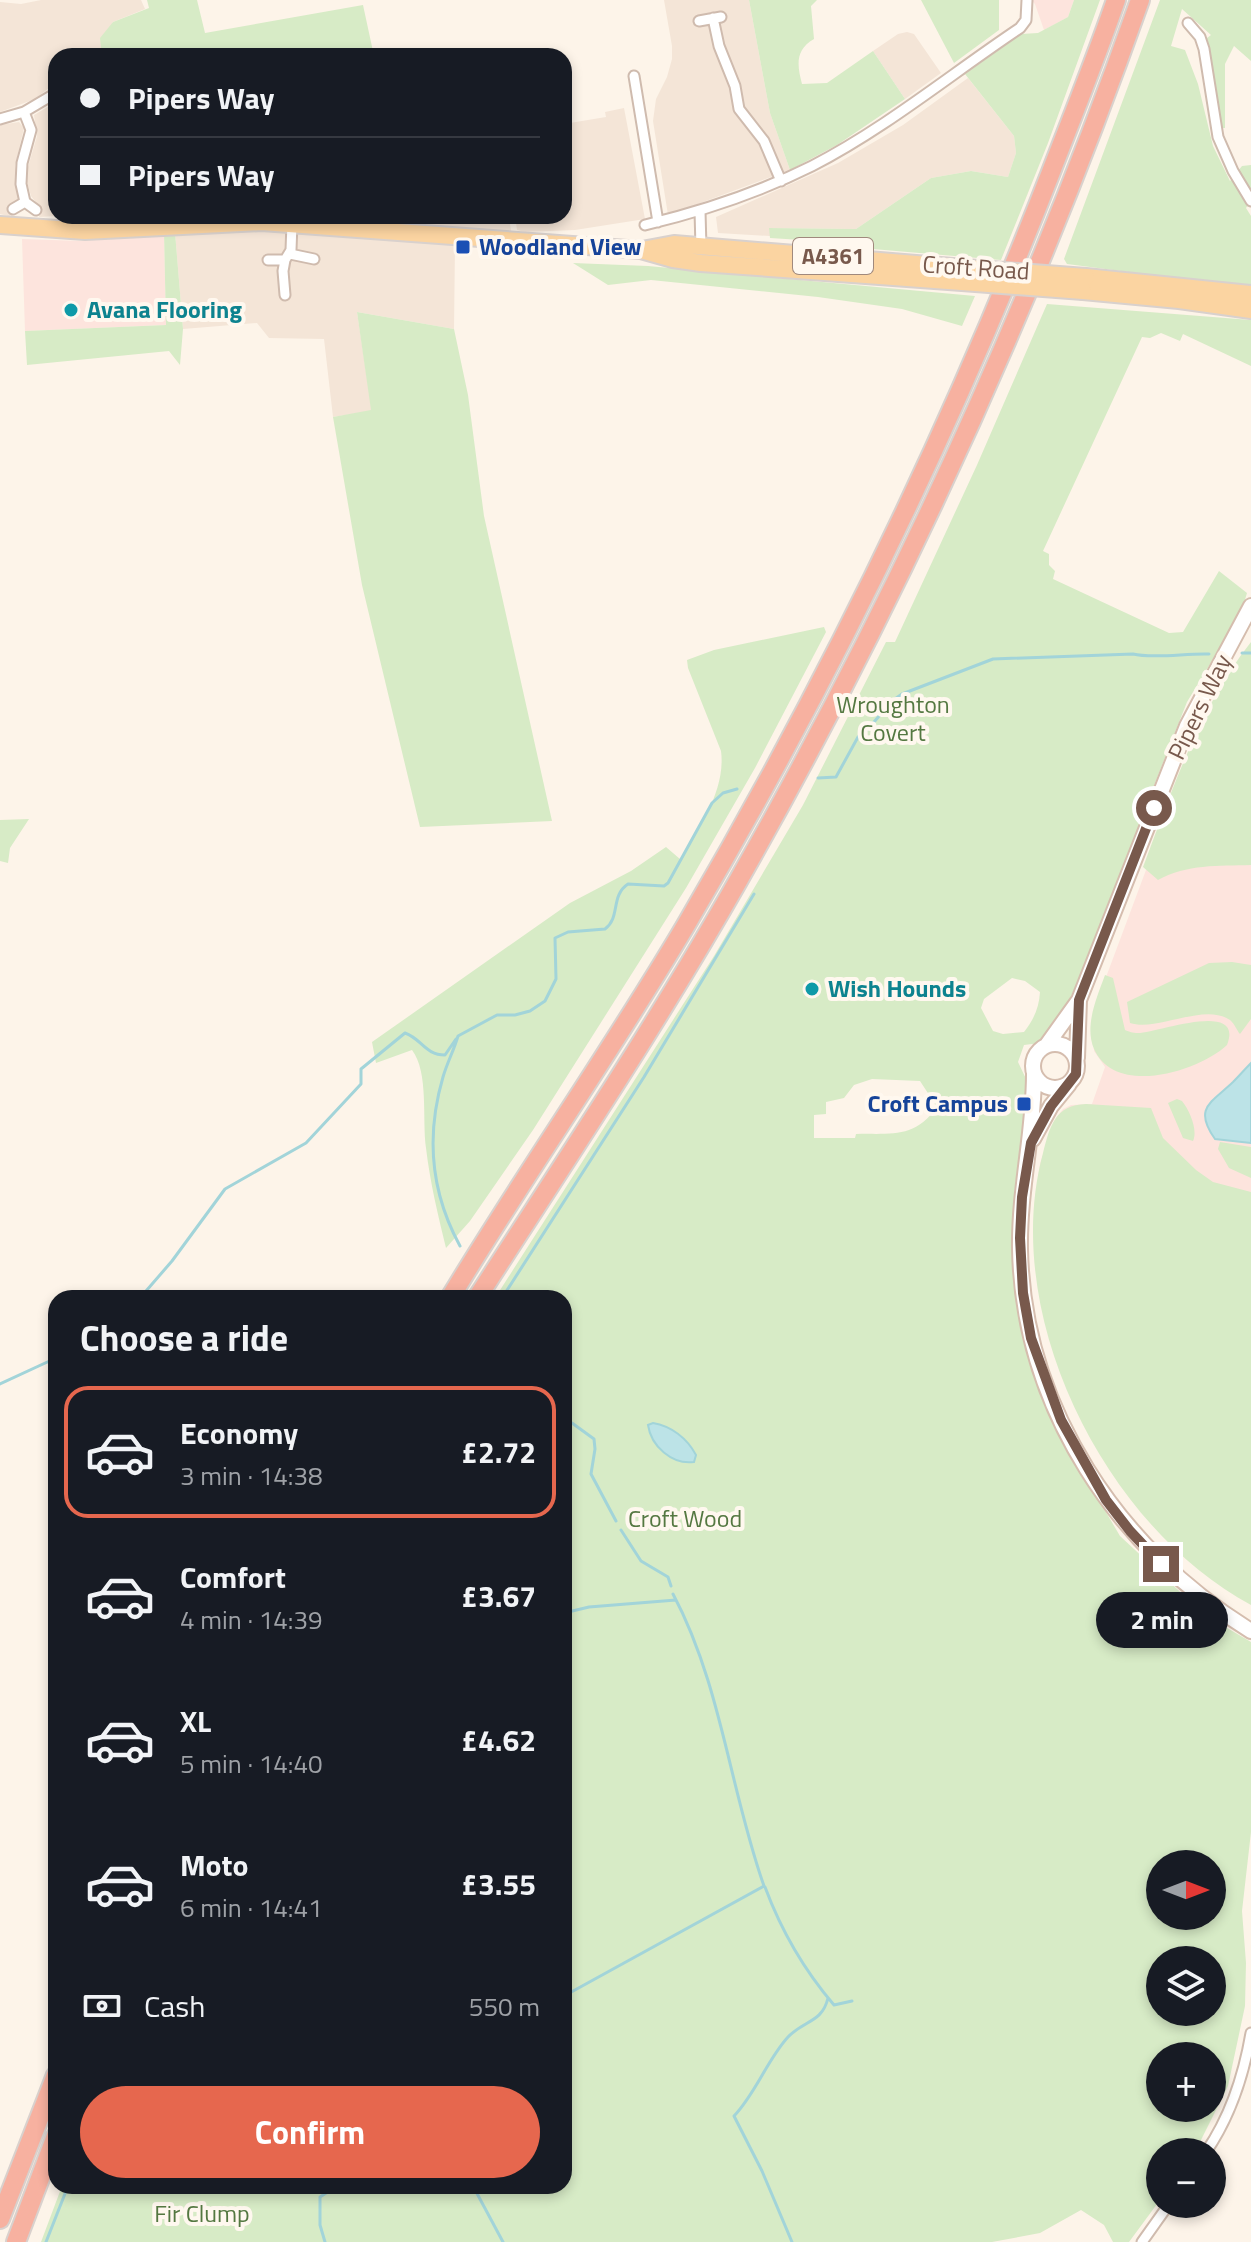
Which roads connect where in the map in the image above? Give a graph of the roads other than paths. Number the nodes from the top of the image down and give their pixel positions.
1 (1027, 0) edge
2 (1116, 0) edge
3 (1140, 0) edge
4 (699, 21) dead end
5 (1188, 23) dead end
6 (634, 76) dead end
7 (48, 98) edge
8 (24, 112) junction
9 (0, 119) edge
10 (781, 181) junction
11 (1251, 201) edge
12 (25, 202) junction
13 (13, 209) dead end
14 (36, 210) dead end
15 (700, 211) junction
16 (658, 222) junction
17 (199, 224) edge
18 (292, 224) edge
19 (305, 224) edge
20 (0, 225) edge
21 (645, 225) dead end
22 (701, 255) junction
23 (287, 257) junction
24 (314, 259) dead end
25 (268, 260) dead end
26 (1085, 284) junction
27 (1251, 294) edge
28 (285, 295) dead end
29 (1251, 310) edge
30 (1251, 606) edge
31 (1251, 623) edge
32 (1235, 637) junction
33 (1079, 1000) junction
34 (1046, 1046) junction
35 (1077, 1058) junction
36 (1034, 1074) junction
37 (1069, 1084) junction
38 (1031, 1143) junction
39 (455, 1290) edge
40 (482, 1290) edge
41 (1251, 1631) edge
42 (1251, 2033) edge
43 (48, 2096) edge
44 (1213, 2138) edge
45 (48, 2157) edge
46 (1159, 2218) edge
47 (0, 2219) edge
48 (16, 2242) edge
49 (1142, 2242) edge

1 - 10 street
2 - 39 highway
3 - 40 highway
4 - 10 street
5 - 11 street
6 - 16 street
7 - 8 street
8 - 9 street
8 - 12 street
10 - 15 street
12 - 13 street
12 - 14 street
15 - 16 street
15 - 22 street
16 - 21 street
17 - 20 main road, A4361
18 - 23 street
19 - 22 main road, A4361
22 - 26 main road, Croft Road / A4361, bridge
23 - 24 street
23 - 25 street
23 - 28 street
26 - 27 main road, Croft Road / A4361
26 - 29 main road, Croft Road / A4361
30 - 32 main road, Pipers Way
31 - 32 main road, Pipers Way
32 - 33 main road, Pipers Way
33 - 34 main road, Pipers Way
33 - 35 main road, Pipers Way
34 - 35 main road
34 - 36 main road
35 - 37 main road
36 - 37 main road
36 - 38 main road
37 - 38 main road
38 - 41 main road
42 - 44 street
43 - 47 highway
45 - 48 highway
46 - 49 street

